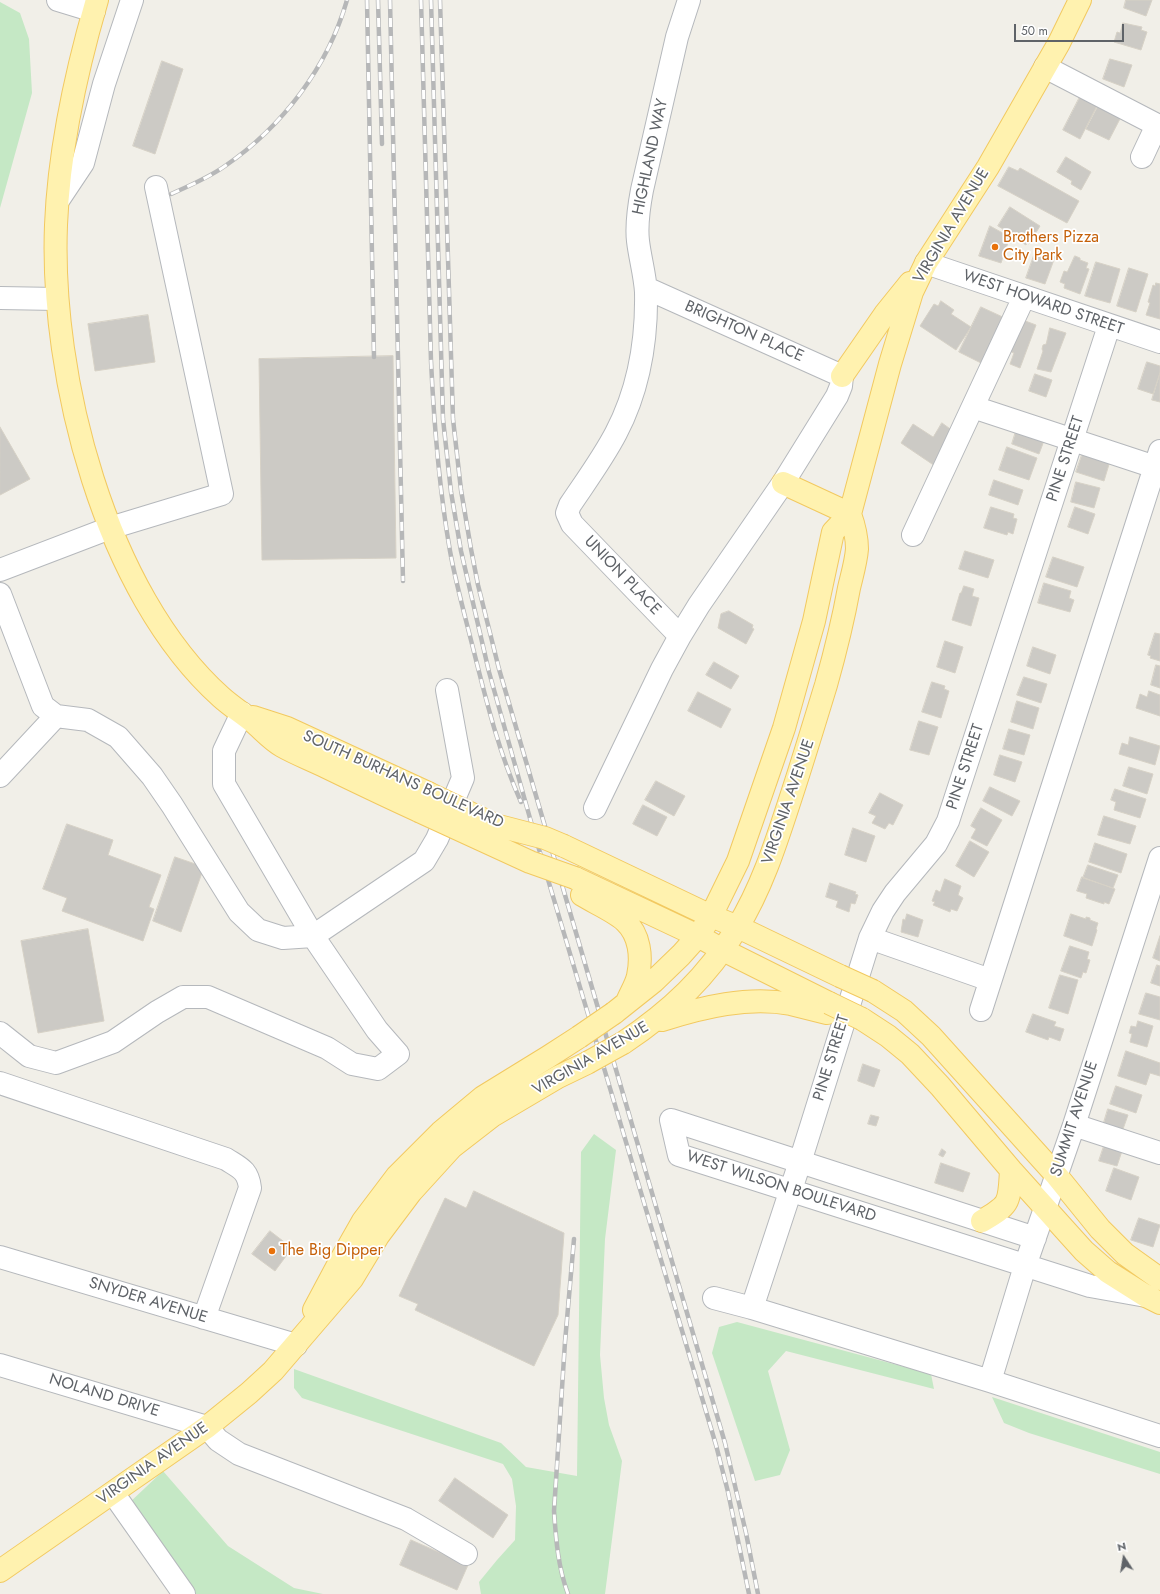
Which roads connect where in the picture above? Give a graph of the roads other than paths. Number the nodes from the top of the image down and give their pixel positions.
1 (58, 0) edge
2 (132, 0) edge
3 (689, 0) edge
4 (1080, 0) edge
5 (95, 6) edge
6 (1045, 67) junction
7 (1142, 158) dead end
8 (156, 187) dead end
9 (59, 199) junction
10 (926, 263) junction
11 (646, 288) junction
12 (1024, 297) junction
13 (0, 298) edge
14 (57, 299) junction
15 (1109, 326) junction
16 (1160, 342) edge
17 (842, 376) junction
18 (973, 407) junction
19 (1072, 440) junction
20 (1157, 459) edge
21 (783, 483) junction
22 (567, 513) joint
23 (850, 514) junction
24 (110, 528) junction
25 (913, 534) dead end
26 (0, 570) edge
27 (0, 594) edge
28 (680, 636) junction
29 (447, 690) dead end
30 (242, 713) junction
31 (56, 716) junction
32 (0, 776) edge
33 (423, 802) junction
34 (595, 808) dead end
35 (1160, 858) edge
36 (576, 885) junction
37 (711, 916) junction
38 (738, 927) junction
39 (313, 936) junction
40 (698, 936) junction
41 (870, 938) junction
42 (723, 950) junction
43 (990, 980) junction
44 (828, 1008) junction
45 (620, 1009) junction
46 (981, 1010) dead end
47 (652, 1024) junction
48 (0, 1033) edge
49 (0, 1083) edge
50 (1074, 1125) junction
51 (1160, 1153) edge
52 (800, 1162) junction
53 (1011, 1170) junction
54 (1056, 1176) junction
55 (790, 1190) junction
56 (1045, 1208) junction
57 (982, 1221) junction
58 (1035, 1238) junction
59 (0, 1257) edge
60 (1025, 1266) junction
61 (1160, 1279) edge
62 (714, 1298) dead end
63 (1153, 1300) edge
64 (752, 1308) junction
65 (204, 1318) junction
66 (296, 1345) junction
67 (0, 1365) edge
68 (990, 1381) junction
69 (207, 1427) junction
70 (1160, 1436) edge
71 (113, 1493) junction
72 (466, 1554) dead end
73 (0, 1571) edge
74 (184, 1594) edge

1 - 5 street
2 - 9 street
3 - 11 street, HIGHLAND WAY
4 - 6 main road, VIRGINIA AVENUE
5 - 9 main road, SOUTH BURHANS BOULEVARD
6 - 7 street
6 - 10 main road, VIRGINIA AVENUE
8 - 24 street
9 - 14 main road, SOUTH BURHANS BOULEVARD
10 - 12 street, WEST HOWARD STREET
10 - 17 main road
10 - 23 main road, VIRGINIA AVENUE
11 - 17 street, BRIGHTON PLACE
11 - 22 street, HIGHLAND WAY
12 - 15 street, WEST HOWARD STREET
12 - 18 street
13 - 14 street
14 - 24 main road, SOUTH BURHANS BOULEVARD
15 - 16 street, WEST HOWARD STREET
15 - 19 street, PINE STREET
17 - 21 street
18 - 19 street
18 - 25 street
19 - 20 street
19 - 41 street, PINE STREET
20 - 43 street
21 - 23 main road
21 - 28 street
22 - 28 street, UNION PLACE
23 - 37 main road, VIRGINIA AVENUE
23 - 38 main road, VIRGINIA AVENUE
24 - 26 street
24 - 30 main road, SOUTH BURHANS BOULEVARD
27 - 31 street
28 - 34 street
29 - 39 street
30 - 33 main road, SOUTH BURHANS BOULEVARD
30 - 39 street
31 - 32 street
31 - 39 street
33 - 36 main road, SOUTH BURHANS BOULEVARD, bridge
33 - 37 main road, SOUTH BURHANS BOULEVARD, bridge
35 - 50 street, SUMMIT AVENUE
36 - 40 main road, SOUTH BURHANS BOULEVARD
36 - 45 main road
37 - 38 main road, SOUTH BURHANS BOULEVARD
37 - 40 main road, VIRGINIA AVENUE
38 - 42 main road, VIRGINIA AVENUE
38 - 54 main road, bridge
39 - 48 street
40 - 42 main road
40 - 45 main road, VIRGINIA AVENUE
41 - 43 street
41 - 52 street, PINE STREET
42 - 44 main road
42 - 47 main road, VIRGINIA AVENUE
43 - 46 street
44 - 47 main road
44 - 53 main road, WEST WILSON BOULEVARD
45 - 66 main road, VIRGINIA AVENUE, bridge
47 - 66 main road, VIRGINIA AVENUE, bridge
49 - 65 street
50 - 51 street
50 - 54 street, SUMMIT AVENUE
52 - 55 street, PINE STREET
52 - 55 street, WEST WILSON BOULEVARD
52 - 57 street, WEST WILSON BOULEVARD
53 - 56 main road, WEST WILSON BOULEVARD
53 - 57 main road
54 - 56 street, SUMMIT AVENUE
54 - 61 main road
55 - 60 street, WEST WILSON BOULEVARD
55 - 64 street, PINE STREET
56 - 58 street, SUMMIT AVENUE
56 - 63 main road, WEST WILSON BOULEVARD
57 - 58 street, WEST WILSON BOULEVARD
58 - 60 street, SUMMIT AVENUE
59 - 65 street, SNYDER AVENUE
60 - 63 street, WEST WILSON BOULEVARD
60 - 68 street, SUMMIT AVENUE
62 - 64 street
64 - 68 street
65 - 66 street, SNYDER AVENUE
66 - 69 main road, VIRGINIA AVENUE
67 - 69 street, NOLAND DRIVE
68 - 70 street
69 - 71 main road, VIRGINIA AVENUE
69 - 72 street
71 - 73 main road, VIRGINIA AVENUE
71 - 74 street

